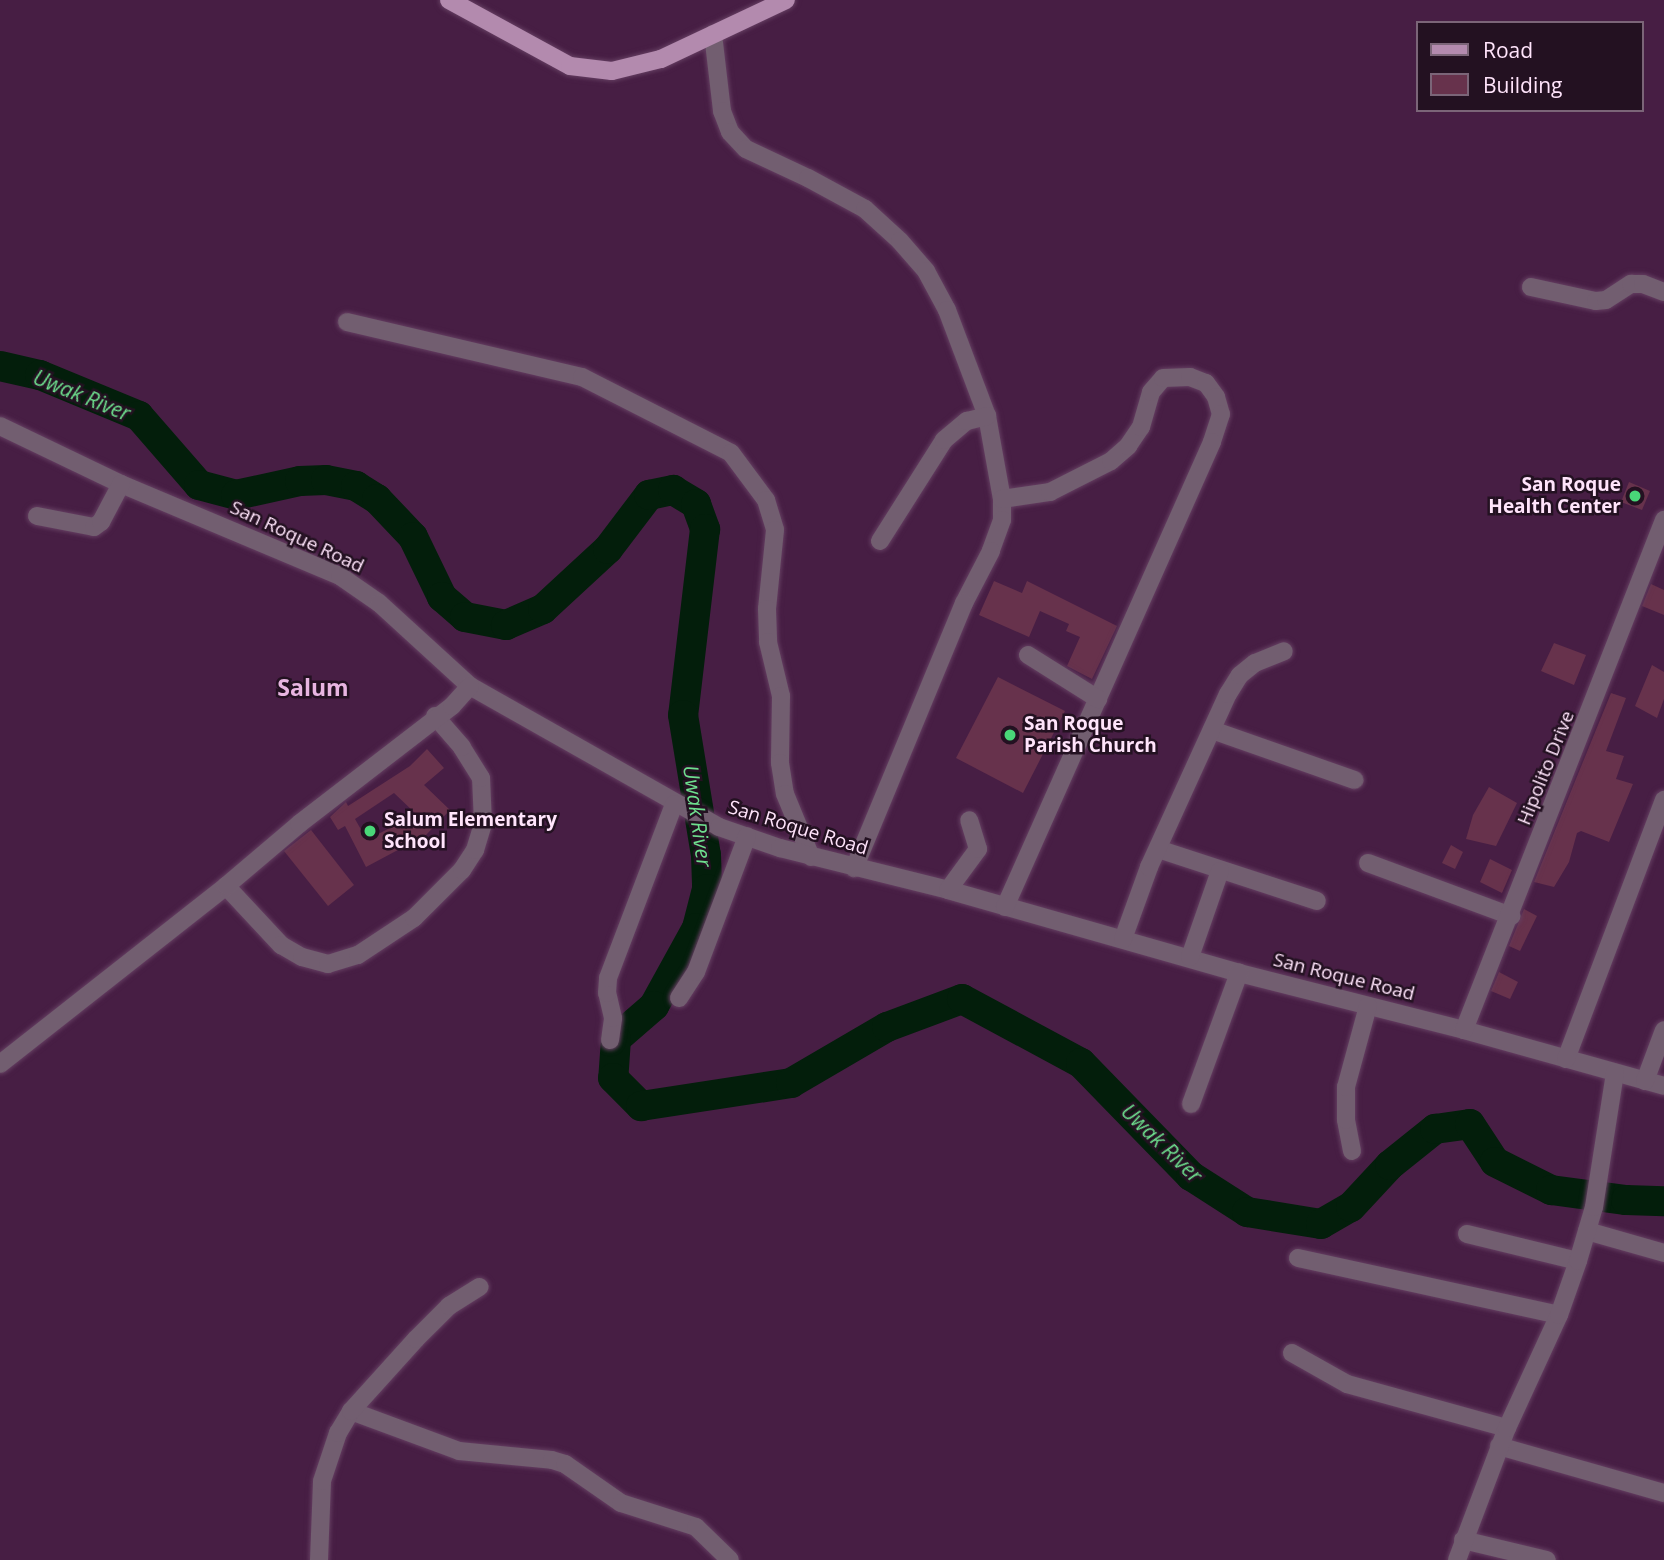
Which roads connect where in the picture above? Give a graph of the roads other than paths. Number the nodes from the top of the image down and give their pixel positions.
1 (449, 0) edge
2 (786, 0) edge
3 (713, 34) junction
4 (1531, 287) dead end
5 (1664, 292) edge
6 (347, 322) dead end
7 (987, 416) junction
8 (1, 429) edge
9 (121, 484) junction
10 (1002, 499) junction
11 (37, 516) dead end
12 (1664, 520) edge
13 (880, 541) dead end
14 (1284, 650) dead end
15 (1028, 655) dead end
16 (470, 686) junction
17 (1098, 699) junction
18 (435, 716) junction
19 (1212, 730) junction
20 (1355, 780) dead end
21 (1664, 800) edge
22 (674, 804) junction
23 (969, 820) dead end
24 (747, 836) junction
25 (1158, 849) junction
26 (811, 856) junction
27 (1368, 863) dead end
28 (854, 868) junction
29 (1220, 871) junction
30 (226, 886) junction
31 (948, 890) junction
32 (1317, 901) dead end
33 (1005, 907) junction
34 (1511, 916) junction
35 (1123, 939) junction
36 (1190, 957) junction
37 (1240, 972) junction
38 (679, 998) dead end
39 (1368, 1006) junction
40 (1464, 1030) junction
41 (1664, 1030) edge
42 (610, 1040) dead end
43 (1566, 1059) junction
44 (0, 1064) edge
45 (1615, 1073) junction
46 (1645, 1081) junction
47 (1664, 1086) edge
48 (1191, 1104) dead end
49 (1352, 1151) dead end
50 (1587, 1231) junction
51 (1467, 1234) dead end
52 (1664, 1254) edge
53 (1298, 1258) dead end
54 (1578, 1261) junction
55 (480, 1287) dead end
56 (1559, 1315) junction
57 (1292, 1353) dead end
58 (351, 1411) junction
59 (1507, 1428) junction
60 (1499, 1446) junction
61 (1664, 1493) edge
62 (1463, 1540) junction
63 (319, 1560) edge
64 (730, 1560) edge
65 (1457, 1560) edge
66 (1547, 1560) edge

1 - 3 main road
2 - 3 main road
3 - 7 street
4 - 5 street
6 - 26 street
7 - 10 street
7 - 13 street
8 - 9 street, San Roque Road
9 - 11 street
9 - 16 street, San Roque Road
10 - 17 street
10 - 28 street
12 - 34 street, Hipolito Drive
14 - 19 street
15 - 17 street
16 - 18 street
16 - 22 street, San Roque Road
17 - 33 street
18 - 30 street
18 - 30 street
19 - 20 street
19 - 25 street
21 - 43 street
22 - 24 street, San Roque Road
22 - 42 street
23 - 31 street
24 - 26 street, San Roque Road
24 - 38 street
25 - 29 street
25 - 35 street
26 - 28 street, San Roque Road
27 - 34 street
28 - 31 street, San Roque Road
29 - 32 street
29 - 36 street
30 - 44 street
31 - 33 street, San Roque Road
33 - 35 street, San Roque Road
34 - 40 street, Hipolito Drive
35 - 36 street, San Roque Road
36 - 37 street, San Roque Road
37 - 39 street, San Roque Road
37 - 48 street
39 - 40 street, San Roque Road
39 - 49 street
40 - 43 street, San Roque Road
41 - 46 street
43 - 45 street, San Roque Road
45 - 46 street, San Roque Road
45 - 50 street
46 - 47 street, San Roque Road
50 - 52 street
50 - 54 street
51 - 54 street
53 - 56 street
54 - 56 street
55 - 58 street
56 - 59 street
57 - 59 street
58 - 63 street
58 - 64 street
59 - 60 street
60 - 61 street
60 - 62 street
62 - 65 street
62 - 66 street

